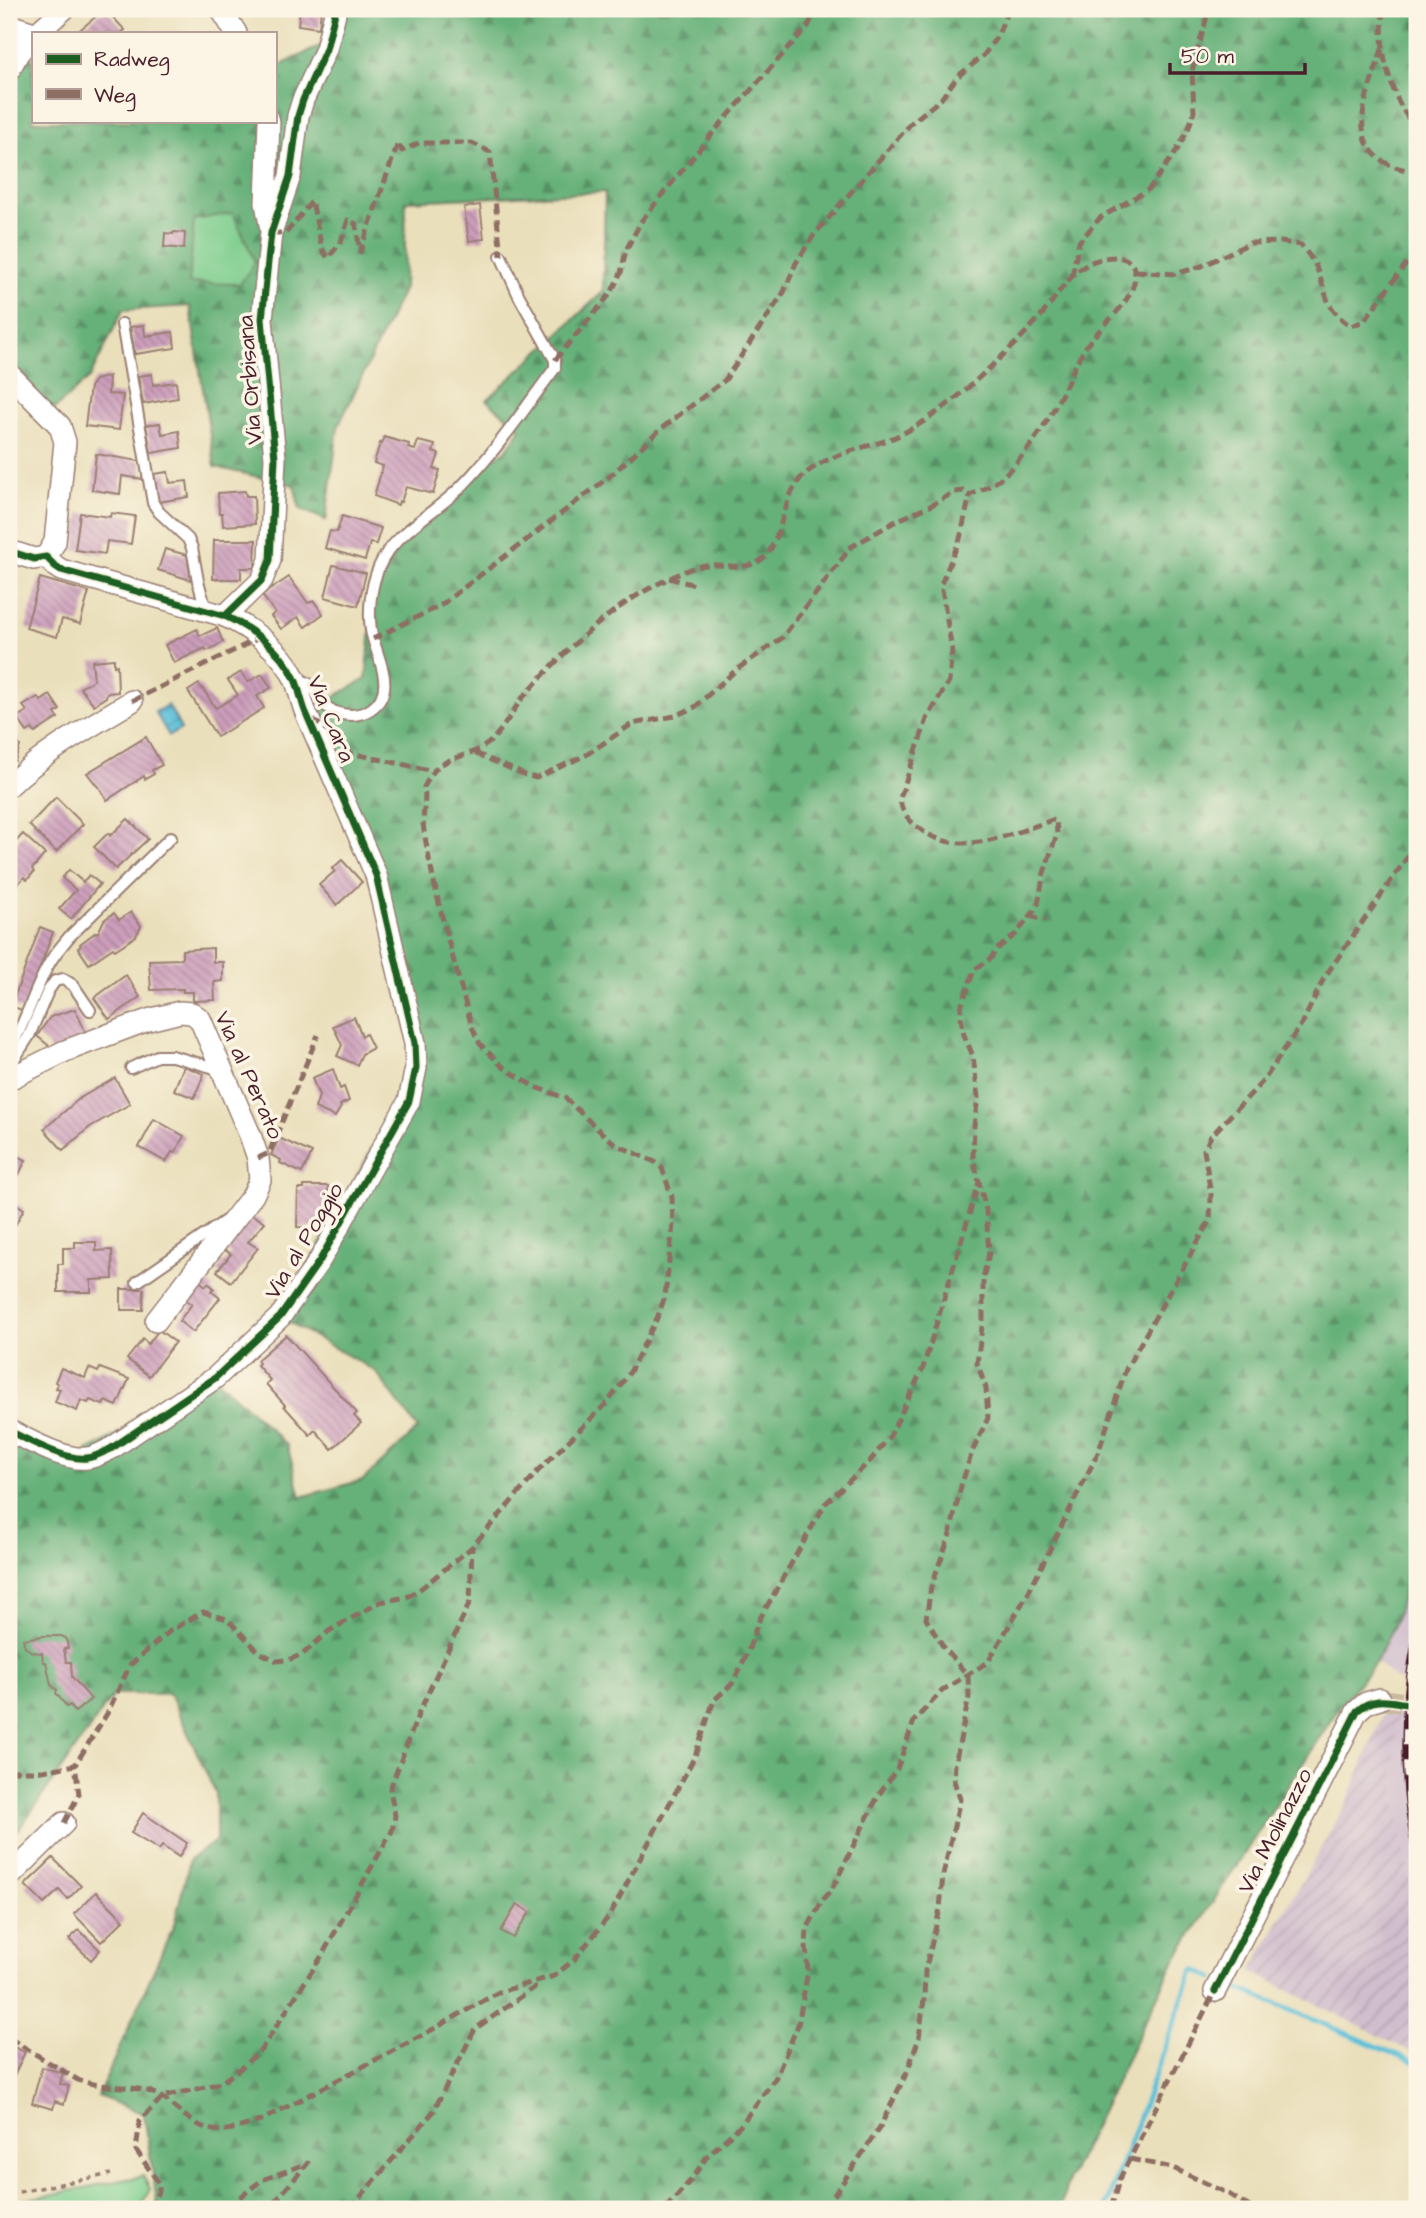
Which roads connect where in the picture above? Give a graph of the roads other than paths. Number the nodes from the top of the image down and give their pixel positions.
1 (64, 9) edge
2 (222, 9) edge
3 (336, 9) edge
4 (9, 25) edge
5 (37, 32) edge
6 (235, 32) edge
7 (32, 33) edge
8 (32, 37) edge
9 (9, 69) edge
10 (269, 122) edge
11 (271, 233) junction
12 (501, 256) dead end
13 (122, 324) dead end
14 (9, 374) edge
15 (9, 551) edge
16 (46, 557) junction
17 (215, 613) junction
18 (295, 678) junction
19 (132, 701) dead end
20 (9, 786) edge
21 (171, 837) dead end
22 (90, 1010) dead end
23 (415, 1043) joint
24 (9, 1050) edge
25 (9, 1067) edge
26 (131, 1068) dead end
27 (222, 1070) junction
28 (9, 1079) edge
29 (239, 1211) junction
30 (137, 1282) dead end
31 (156, 1321) dead end
32 (9, 1431) edge
33 (1380, 1699) dead end
34 (64, 1823) dead end
35 (9, 1877) edge
36 (1214, 1991) dead end

1 - 5 street
2 - 6 street
3 - 11 street, Via Orbisana
4 - 7 street
8 - 9 street
10 - 11 street
11 - 17 street, Via Orbisana
12 - 18 lane
13 - 17 lane
14 - 16 street
15 - 16 street, Via Cara
16 - 17 street, Via Cara
17 - 18 street, Via Cara
18 - 23 street, Via Cara
19 - 20 street
21 - 24 lane
22 - 25 lane
23 - 32 street, Via al Poggio
26 - 27 lane
27 - 28 street, Via al Perato
27 - 29 street, Via al Perato
29 - 30 lane
29 - 31 street, Via al Perato
33 - 36 street, Via Molinazzo
34 - 35 street

